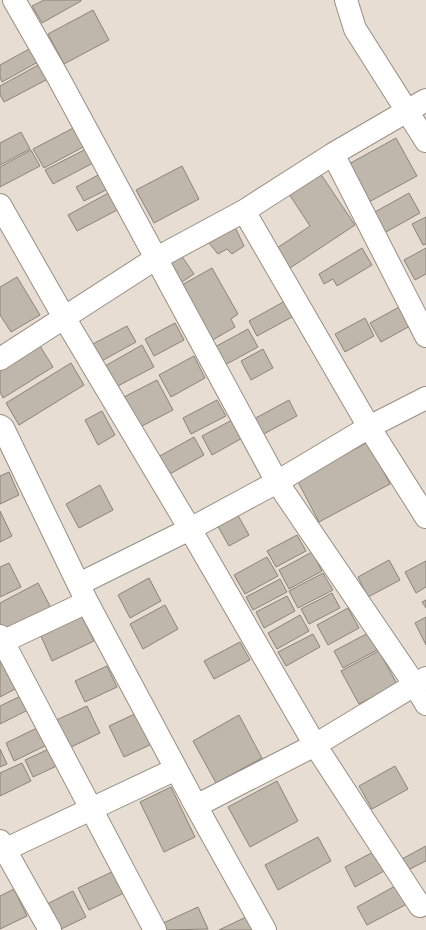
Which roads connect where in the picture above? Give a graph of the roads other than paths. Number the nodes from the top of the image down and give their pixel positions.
1 (14, 0) edge
2 (346, 0) edge
3 (426, 100) edge
4 (406, 112) junction
5 (426, 141) edge
6 (333, 154) junction
7 (0, 205) edge
8 (244, 211) junction
9 (156, 259) junction
10 (64, 319) junction
11 (426, 336) edge
12 (0, 360) edge
13 (426, 398) edge
14 (1, 427) edge
15 (369, 427) junction
16 (277, 482) junction
17 (426, 517) edge
18 (190, 529) junction
19 (83, 593) junction
20 (1, 640) edge
21 (420, 681) edge
22 (426, 704) edge
23 (315, 745) junction
24 (176, 770) junction
25 (196, 806) junction
26 (92, 810) junction
27 (2, 848) edge
28 (420, 906) dead end
29 (50, 930) edge
30 (155, 930) edge
31 (265, 930) edge

1 - 9 street
2 - 4 street
3 - 4 street
4 - 5 street
4 - 6 street
6 - 8 street
6 - 11 street
7 - 10 street
8 - 9 street
8 - 15 street
9 - 10 street
9 - 16 street
10 - 12 street
10 - 18 street
13 - 15 street
14 - 19 street
15 - 16 street
15 - 17 street
16 - 18 street
16 - 21 street
18 - 19 street
18 - 23 street
19 - 20 street
19 - 24 street
20 - 26 street
21 - 22 street
21 - 23 street
23 - 25 street
23 - 28 street
24 - 25 street
24 - 26 street
25 - 31 street
26 - 27 street
26 - 30 street
27 - 29 street

